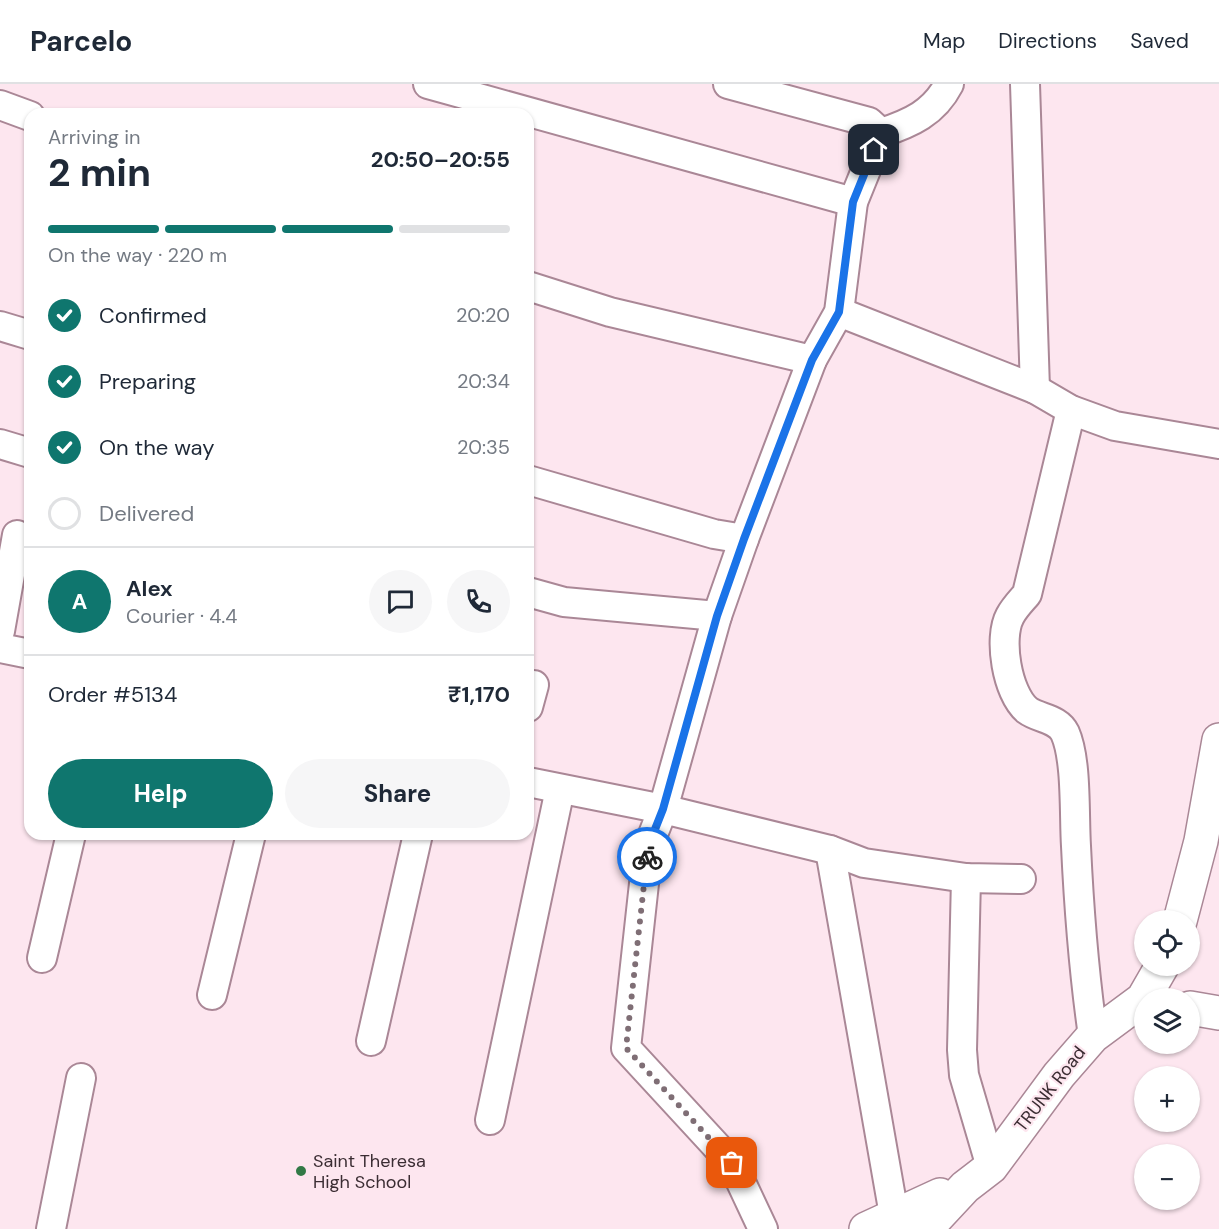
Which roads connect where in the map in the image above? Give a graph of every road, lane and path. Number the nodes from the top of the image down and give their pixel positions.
1 (428, 84) edge
2 (728, 84) edge
3 (949, 84) edge
4 (1025, 84) edge
5 (0, 105) edge
6 (514, 108) edge
7 (534, 113) edge
8 (24, 114) edge
9 (881, 133) junction
10 (853, 202) junction
11 (534, 288) edge
12 (839, 312) junction
13 (0, 326) edge
14 (24, 333) edge
15 (812, 360) junction
16 (1035, 389) junction
17 (1071, 410) junction
18 (0, 444) edge
19 (1219, 444) edge
20 (24, 451) edge
21 (534, 482) edge
22 (17, 535) dead end
23 (744, 539) junction
24 (534, 594) edge
25 (717, 616) junction
26 (0, 631) edge
27 (0, 648) edge
28 (24, 653) edge
29 (1219, 740) edge
30 (534, 783) edge
31 (560, 789) junction
32 (663, 809) junction
33 (70, 840) edge
34 (250, 840) edge
35 (417, 840) edge
36 (830, 849) junction
37 (966, 878) junction
38 (1021, 879) dead end
39 (1183, 910) edge
40 (42, 958) dead end
41 (212, 995) dead end
42 (1134, 1006) edge
43 (1200, 1010) edge
44 (1219, 1013) edge
45 (1093, 1036) junction
46 (371, 1041) dead end
47 (81, 1077) dead end
48 (490, 1120) dead end
49 (991, 1167) junction
50 (914, 1220) edge
51 (51, 1229) edge
52 (763, 1229) edge

1 - 6 street
2 - 9 street
3 - 9 street
4 - 16 street
5 - 8 street
7 - 10 street
9 - 10 street
10 - 12 street
11 - 15 street
12 - 15 street
12 - 16 street
13 - 14 street
15 - 23 street
16 - 17 street
17 - 19 street
17 - 45 street
18 - 20 street
21 - 23 street
22 - 26 street
23 - 25 street
24 - 25 street
25 - 32 street
27 - 28 street
29 - 39 main road
30 - 31 street
31 - 32 street
31 - 48 street
32 - 36 street
32 - 52 street
33 - 40 street
34 - 41 street
35 - 46 street
36 - 37 street
36 - 50 street
37 - 38 street
37 - 49 street
42 - 45 main road, TRUNK Road
43 - 44 main road
45 - 49 main road, TRUNK Road
47 - 51 street
49 - 50 main road, TRUNK Road

